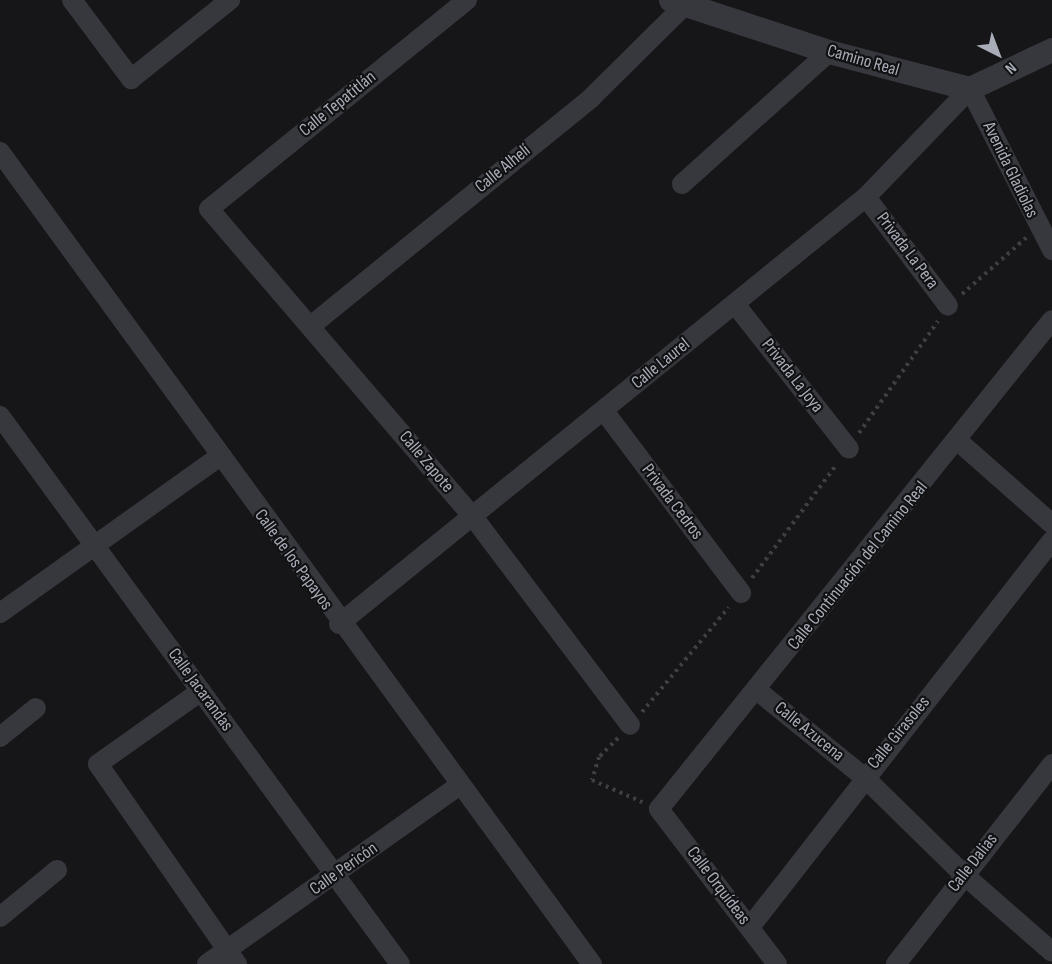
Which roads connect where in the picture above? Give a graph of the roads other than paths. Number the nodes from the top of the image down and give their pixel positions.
1 (72, 0) edge
2 (230, 0) edge
3 (467, 0) edge
4 (678, 2) edge
5 (1052, 50) edge
6 (829, 52) junction
7 (970, 89) junction
8 (0, 152) edge
9 (682, 184) dead end
10 (866, 197) junction
11 (209, 209) joint
12 (1052, 250) edge
13 (735, 304) junction
14 (948, 306) road end
15 (1052, 320) edge
16 (312, 325) junction
17 (604, 411) junction
18 (0, 416) edge
19 (958, 441) junction
20 (849, 449) road end
21 (219, 457) junction
22 (474, 518) junction
23 (1052, 524) edge
24 (1052, 541) edge
25 (94, 544) junction
26 (741, 593) road end
27 (0, 613) edge
28 (339, 624) junction
29 (758, 690) junction
30 (201, 691) junction
31 (36, 708) dead end
32 (630, 725) road end
33 (0, 737) edge
34 (1052, 764) edge
35 (864, 777) junction
36 (460, 785) junction
37 (659, 809) joint
38 (57, 870) dead end
39 (963, 874) junction
40 (336, 875) junction
41 (0, 916) edge
42 (750, 927) junction
43 (1052, 952) edge
44 (231, 957) edge
45 (207, 964) edge
46 (400, 964) edge
47 (592, 964) edge
48 (777, 964) edge
49 (896, 964) edge

1 - 2 street
3 - 11 street, Calle Tepatitlán
4 - 6 street, Camino Real
4 - 16 street, Calle Alhelí
5 - 7 street
6 - 7 street, Camino Real
6 - 9 street
7 - 10 street, Calle Laurel
7 - 12 street, Avenida Gladiolas
8 - 21 street, Calle de los Papayos
10 - 13 street, Calle Laurel
10 - 14 street, Privada La Pera
11 - 16 street, Calle Zapote
13 - 17 street, Calle Laurel
13 - 20 street, Privada La Joya
15 - 19 street, Calle Continuación del Camino Real
16 - 22 street, Calle Zapote
17 - 22 street, Calle Laurel
17 - 26 street, Privada Cedros
18 - 25 street, Calle Jacarandas
19 - 23 street
19 - 29 street, Calle Continuación del Camino Real
21 - 25 street
21 - 28 street, Calle de los Papayos
22 - 28 street, Calle Laurel
22 - 32 street, Calle Zapote
24 - 35 street, Calle Girasoles
25 - 27 street
25 - 30 street, Calle Jacarandas
28 - 36 street, Calle de los Papayos
29 - 35 street, Calle Azucena
29 - 37 street, Calle Continuación del Camino Real
30 - 40 street, Calle Jacarandas
30 - 44 street
31 - 33 street
34 - 39 street, Calle Dalias
35 - 39 street, Calle Azucena
35 - 42 street, Calle Girasoles
36 - 40 street, Calle Pericón
36 - 47 street, Calle de los Papayos
37 - 42 street, Calle Orquídeas
38 - 41 street
39 - 43 street, Calle Azucena
39 - 49 street, Calle Dalias
40 - 44 street, Calle Pericón
40 - 46 street, Calle Jacarandas
42 - 48 street, Calle Orquídeas
44 - 45 street, Calle Pericón

